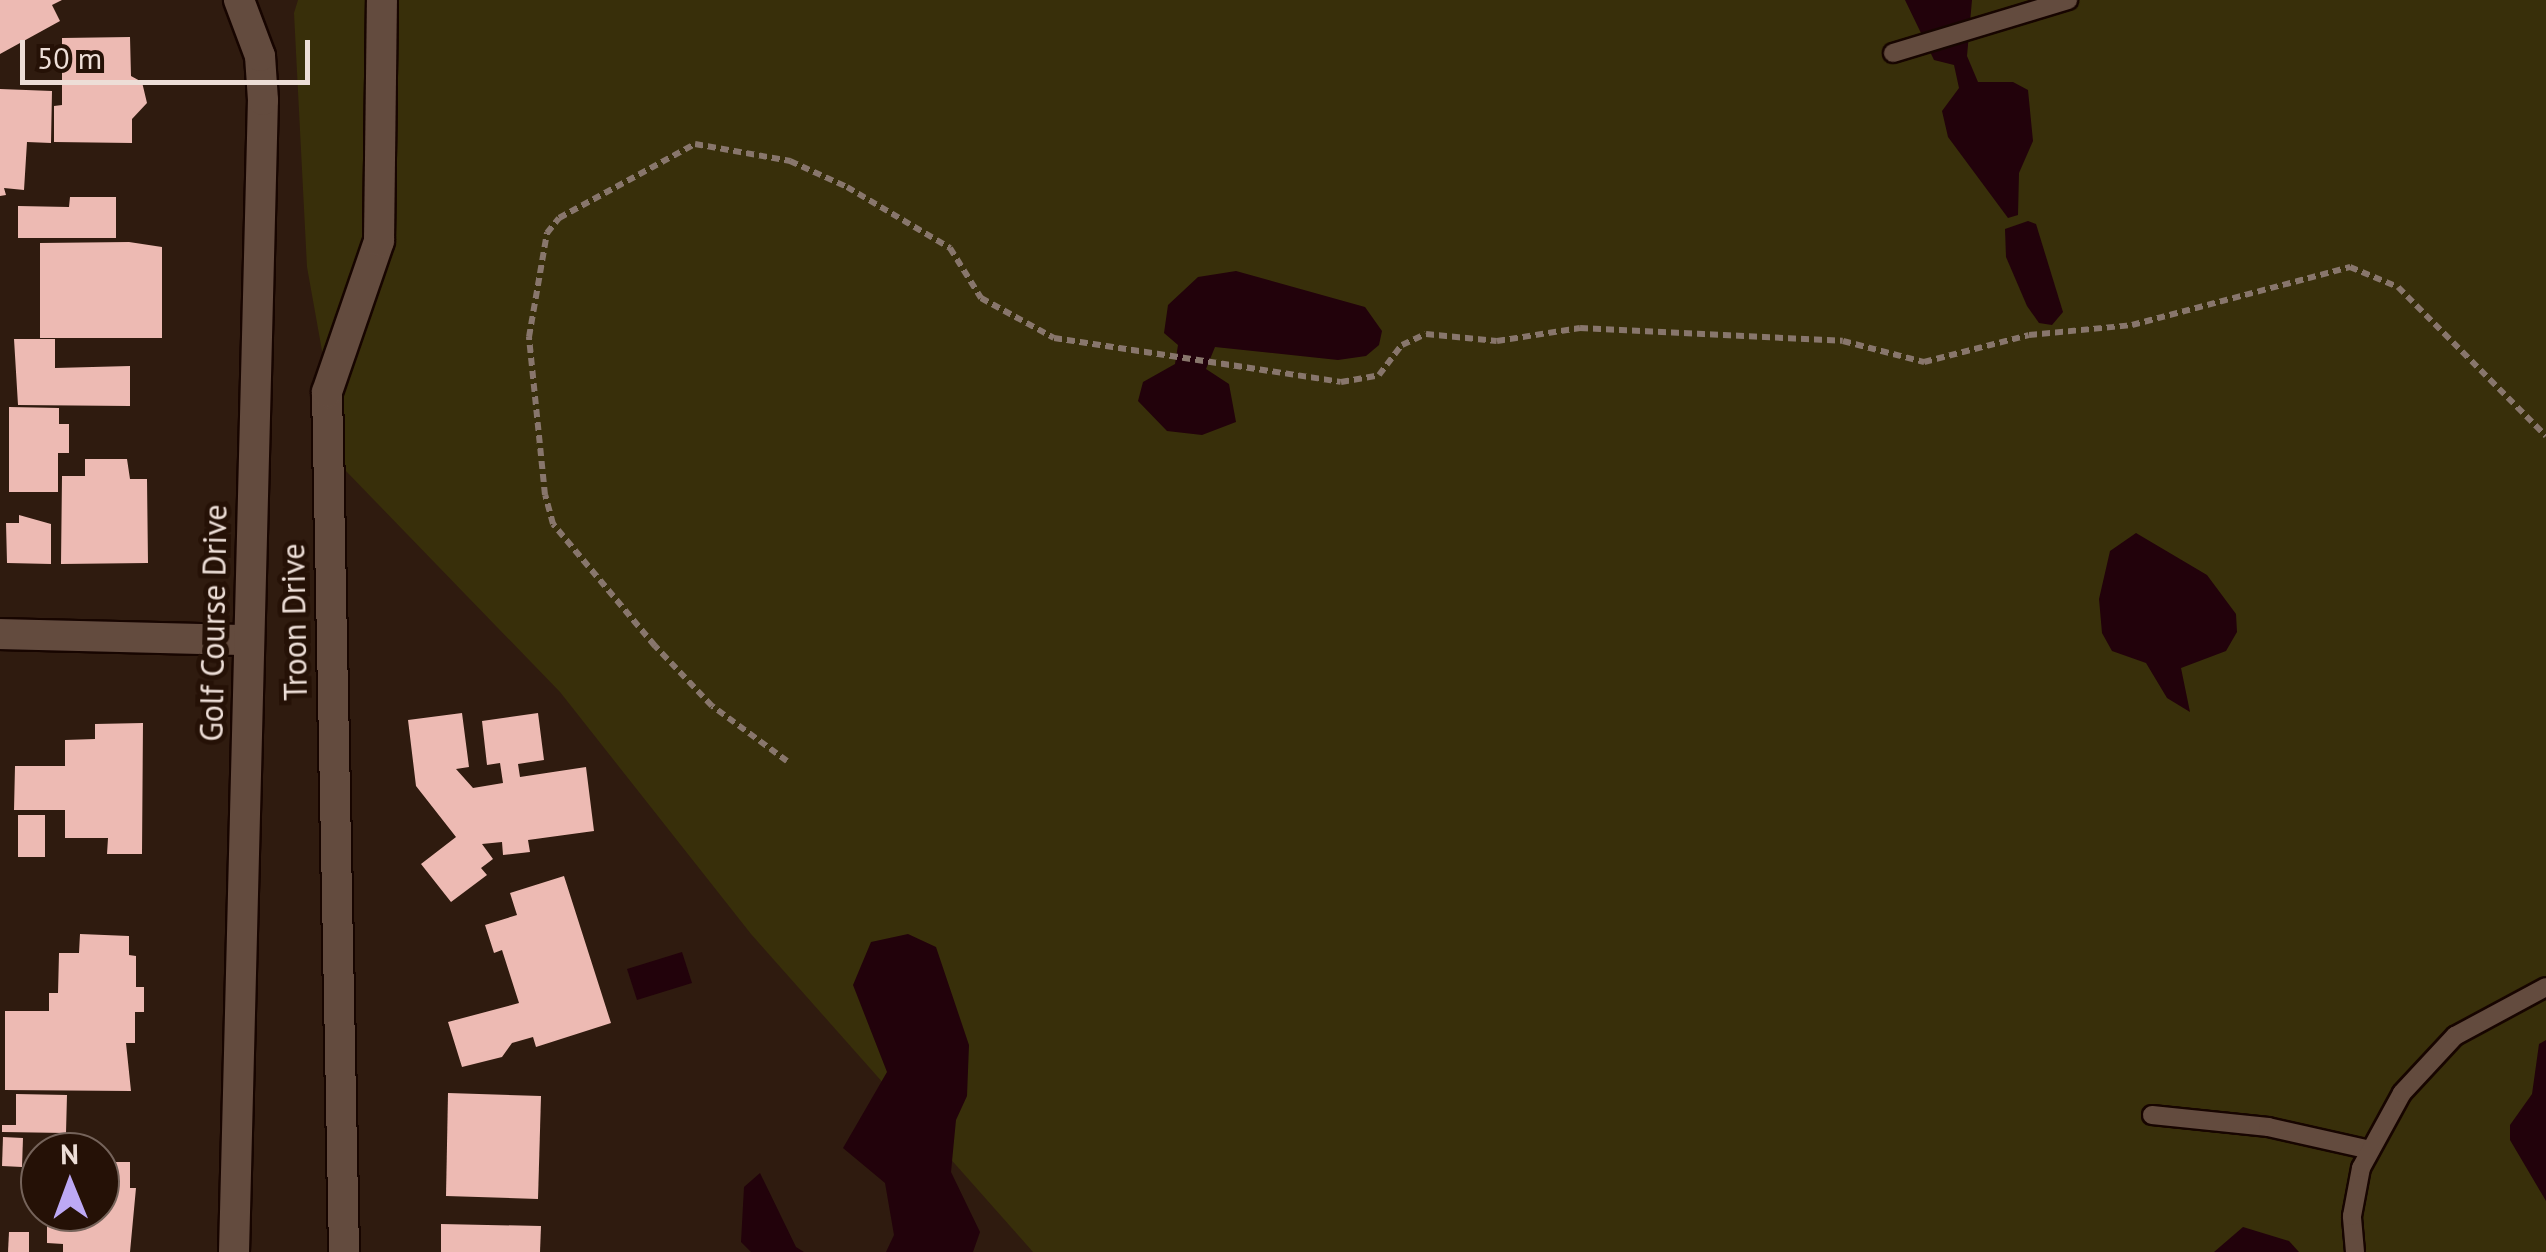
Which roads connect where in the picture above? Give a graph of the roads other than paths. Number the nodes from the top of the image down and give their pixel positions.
1 (239, 0) edge
2 (382, 0) edge
3 (2068, 0) edge
4 (1893, 53) dead end
5 (0, 634) edge
6 (247, 640) junction
7 (2546, 987) edge
8 (2152, 1115) dead end
9 (2370, 1150) junction
10 (234, 1252) edge
11 (344, 1252) edge
12 (2355, 1252) edge

1 - 6 street, Golf Course Drive
2 - 11 street, Troon Drive
3 - 4 lane
5 - 6 street
6 - 10 street, Golf Course Drive
7 - 9 lane
8 - 9 lane
9 - 12 lane

